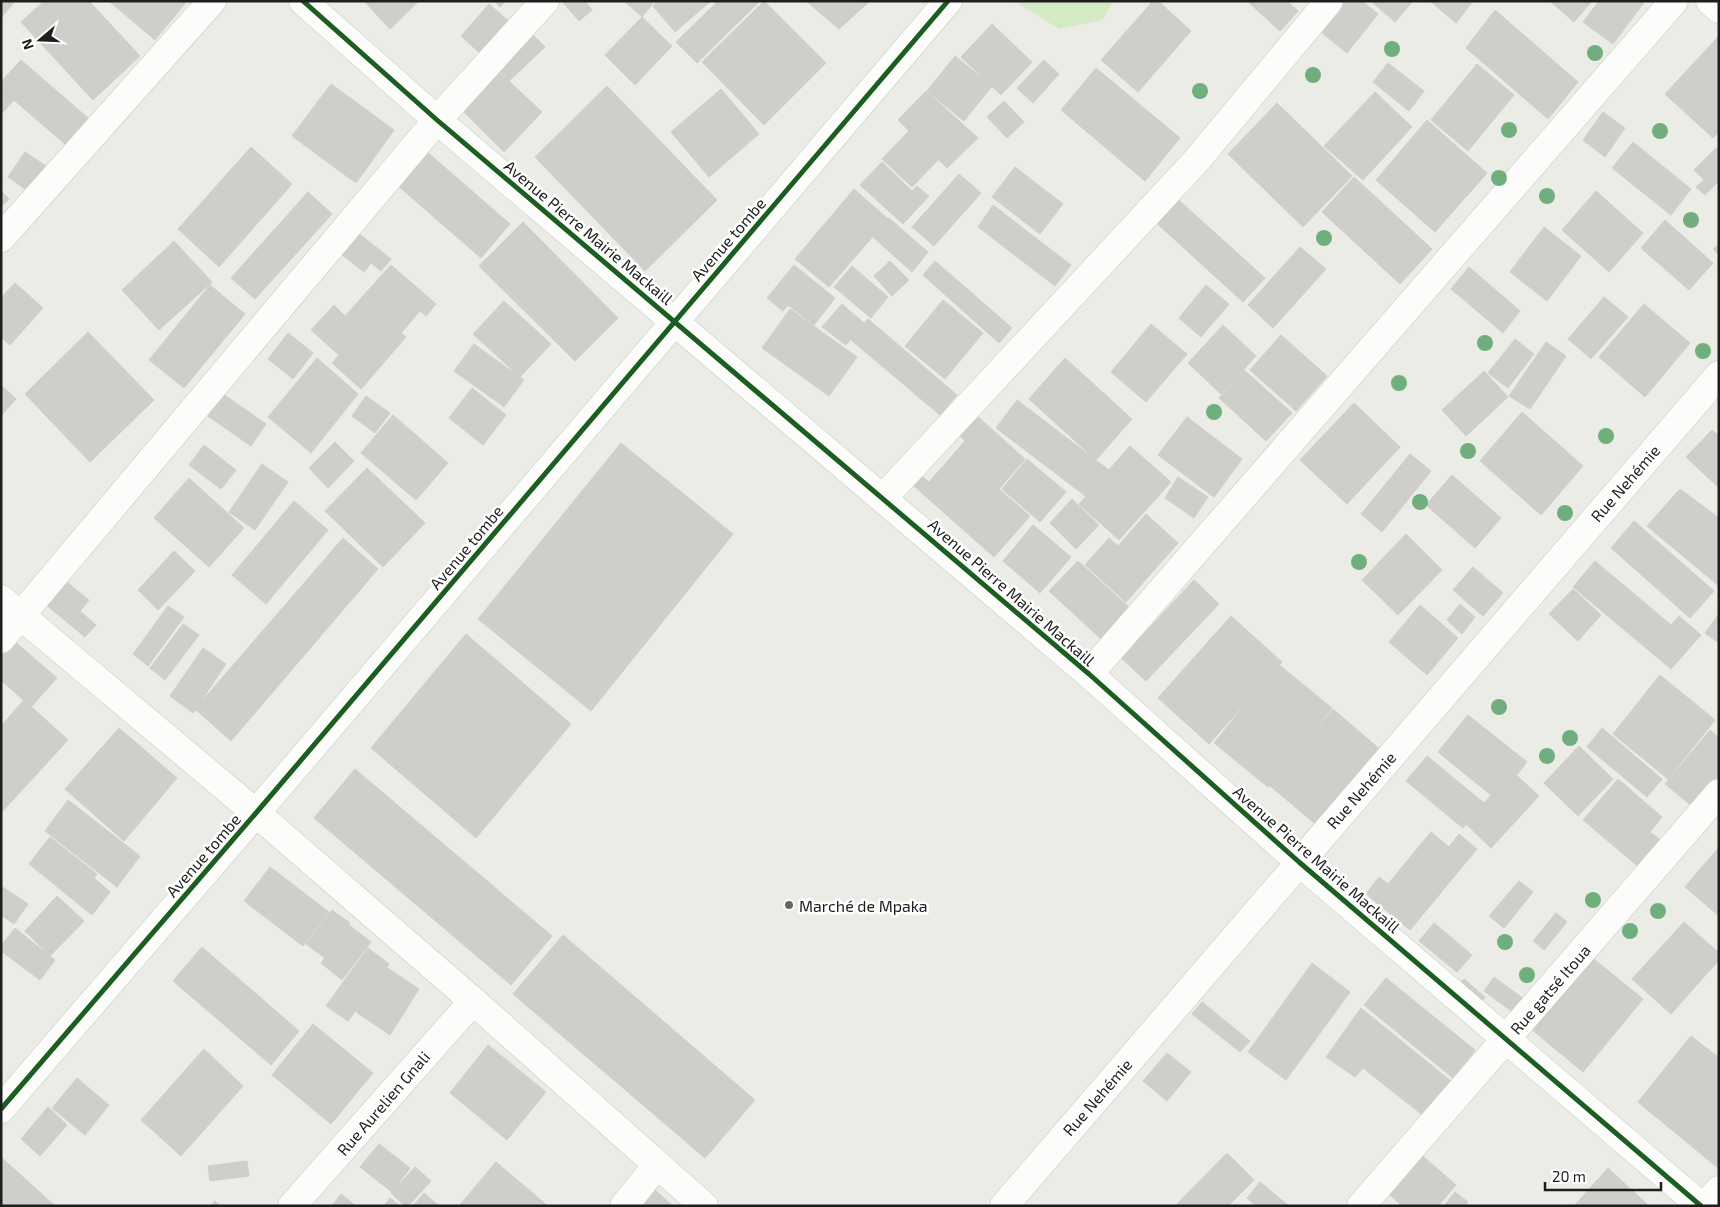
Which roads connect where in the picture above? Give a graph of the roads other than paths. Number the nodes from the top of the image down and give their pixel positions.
1 (212, 1) edge
2 (303, 1) edge
3 (545, 1) edge
4 (948, 1) edge
5 (1329, 1) edge
6 (1674, 1) edge
7 (1710, 1) edge
8 (1719, 9) edge
9 (437, 120) junction
10 (1, 238) edge
11 (674, 321) junction
12 (1719, 375) edge
13 (883, 498) junction
14 (1, 599) edge
15 (21, 616) junction
16 (1, 640) edge
17 (1089, 674) junction
18 (1719, 793) edge
19 (256, 813) junction
20 (1299, 862) junction
21 (473, 1001) junction
22 (1506, 1040) junction
23 (1, 1109) edge
24 (658, 1165) junction
25 (1719, 1190) edge
26 (292, 1206) edge
27 (624, 1206) edge
28 (704, 1206) edge
29 (1004, 1206) edge
30 (1361, 1206) edge
31 (1702, 1206) edge
32 (1705, 1206) edge

1 - 10 street
2 - 9 street, Avenue Pierre Mairie Mackaill
3 - 9 street
4 - 11 street, Avenue tombe
5 - 13 street
6 - 17 street
7 - 8 street
9 - 11 street, Avenue Pierre Mairie Mackaill
9 - 15 street
11 - 13 street, Avenue Pierre Mairie Mackaill
11 - 19 street, Avenue tombe
12 - 20 street, Rue Nehémie
13 - 17 street, Avenue Pierre Mairie Mackaill
14 - 15 street
15 - 16 street
15 - 19 street
17 - 20 street, Avenue Pierre Mairie Mackaill
18 - 22 street, Rue gatsé Itoua
19 - 21 street
19 - 23 street, Avenue tombe
20 - 22 street, Avenue Pierre Mairie Mackaill
20 - 29 street, Rue Nehémie
21 - 24 street
21 - 26 street, Rue Aurelien Gnali
22 - 30 street, Rue gatsé Itoua
22 - 31 street, Avenue Pierre Mairie Mackaill
24 - 27 street
24 - 28 street
25 - 32 street

